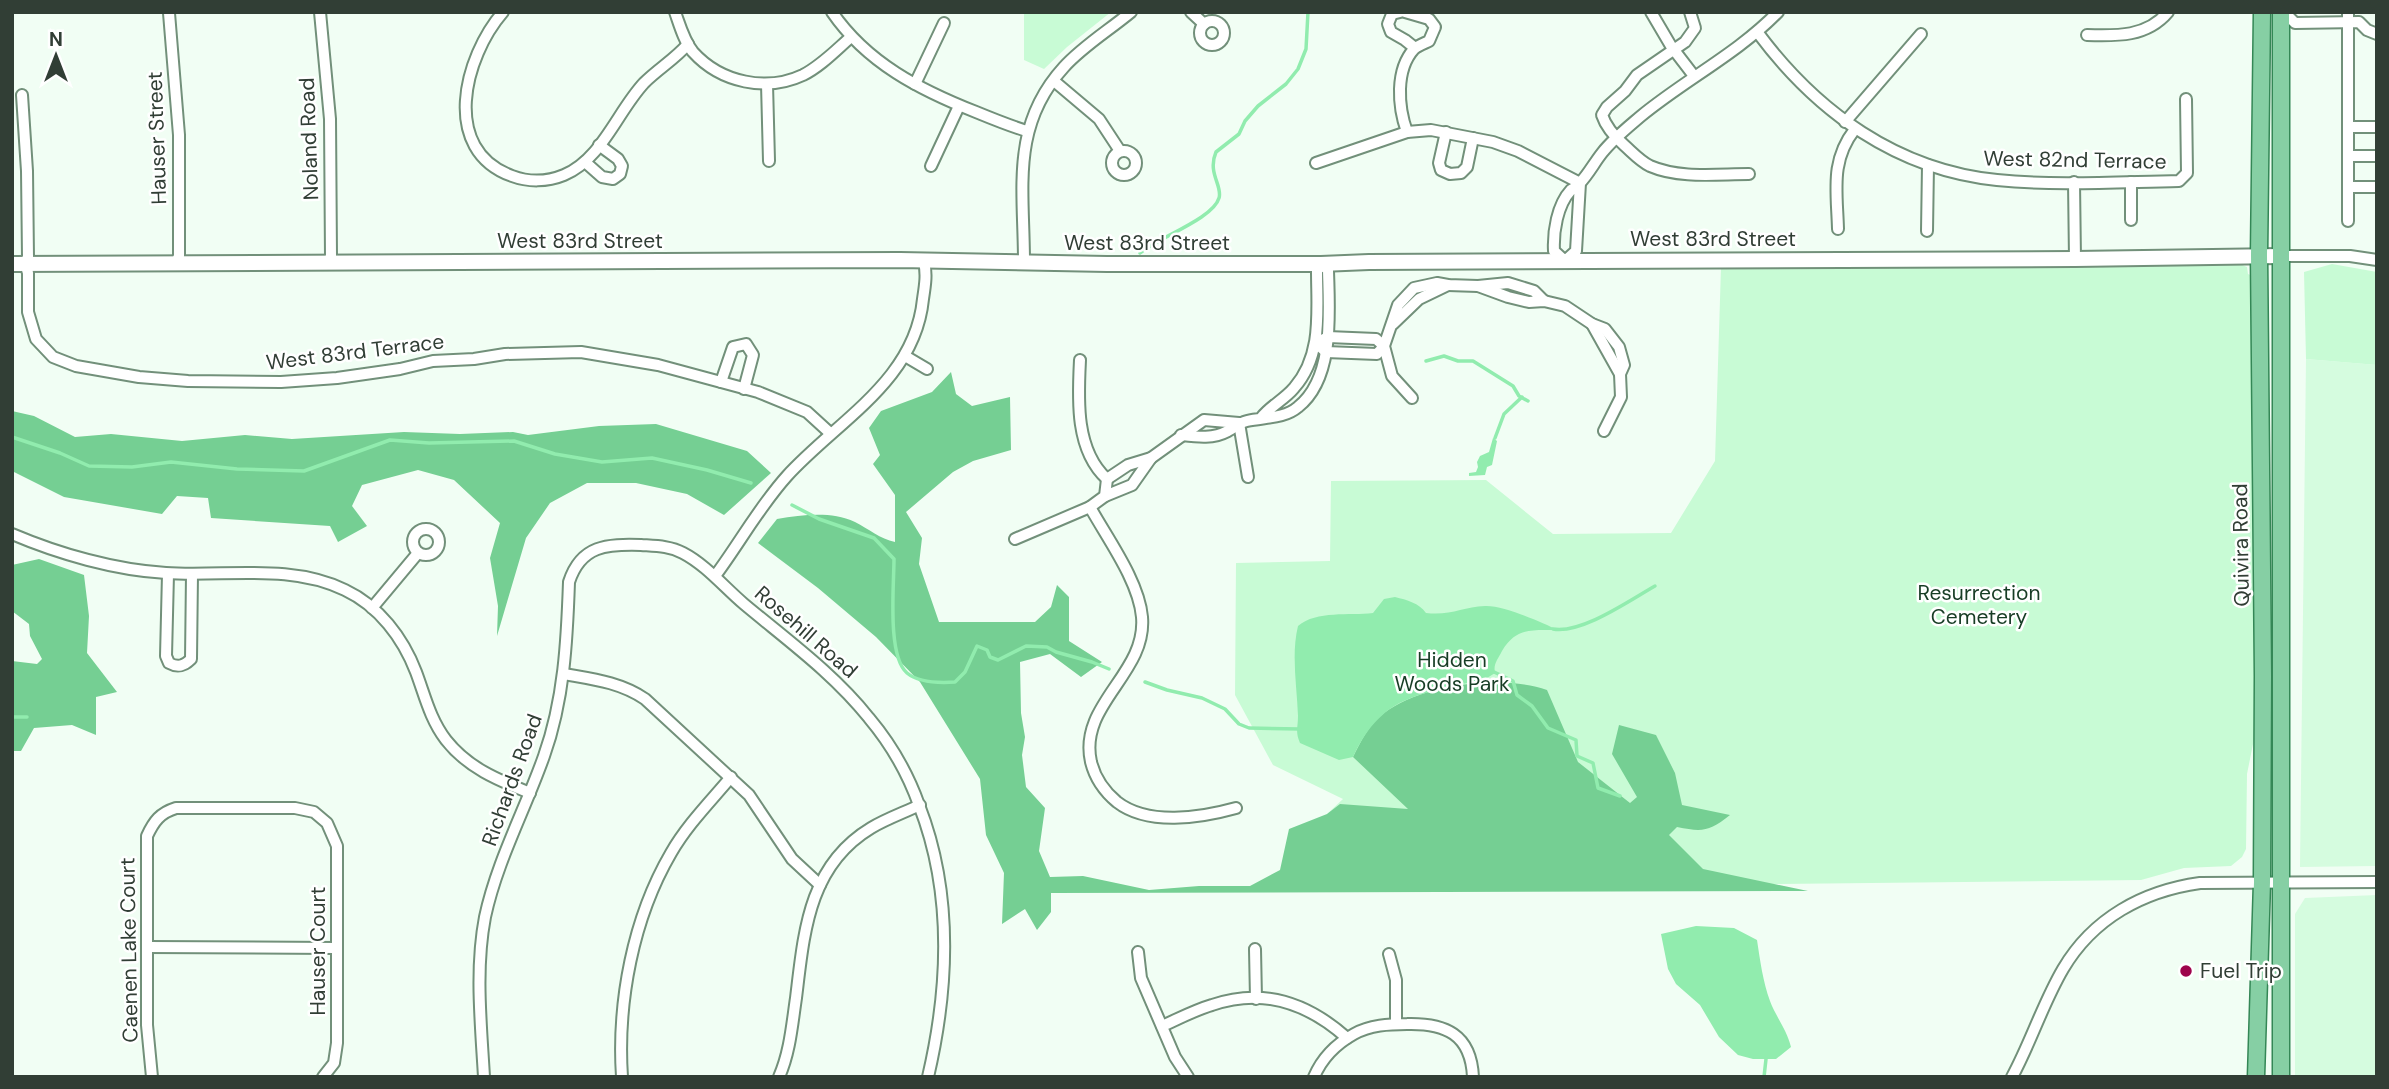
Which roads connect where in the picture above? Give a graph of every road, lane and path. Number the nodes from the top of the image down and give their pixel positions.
1 (320, 12) edge
2 (503, 12) edge
3 (675, 12) edge
4 (832, 12) edge
5 (1130, 12) edge
6 (1191, 12) edge
7 (1403, 12) edge
8 (1651, 12) edge
9 (1690, 12) edge
10 (1778, 12) edge
11 (2168, 12) edge
12 (2262, 12) edge
13 (2283, 12) edge
14 (169, 13) edge
15 (2348, 17) edge
16 (944, 23) dead end
17 (1204, 24) dead end
18 (1758, 33) junction
19 (1921, 34) dead end
20 (2377, 34) edge
21 (2087, 35) dead end
22 (850, 37) junction
23 (688, 44) junction
24 (1415, 48) junction
25 (1674, 50) junction
26 (1694, 76) junction
27 (1054, 81) junction
28 (915, 84) junction
29 (767, 85) junction
30 (22, 95) dead end
31 (2186, 99) dead end
32 (959, 106) junction
33 (1844, 122) junction
34 (2348, 127) junction
35 (2377, 127) edge
36 (1855, 130) junction
37 (1027, 131) junction
38 (1407, 132) junction
39 (1446, 132) junction
40 (1473, 138) junction
41 (1616, 138) junction
42 (599, 145) junction
43 (1120, 151) dead end
44 (2348, 156) junction
45 (2377, 156) edge
46 (769, 161) dead end
47 (584, 162) junction
48 (1316, 163) dead end
49 (1927, 165) junction
50 (931, 166) dead end
51 (1749, 174) dead end
52 (2074, 182) junction
53 (2131, 182) junction
54 (1580, 183) junction
55 (2348, 187) junction
56 (2377, 187) edge
57 (2131, 220) dead end
58 (2348, 221) dead end
59 (1838, 229) dead end
60 (1927, 231) dead end
61 (2259, 255) junction
62 (2281, 256) junction
63 (2075, 259) junction
64 (2377, 260) edge
65 (924, 261) junction
66 (1565, 261) junction
67 (1024, 262) junction
68 (19, 263) edge
69 (176, 263) junction
70 (328, 263) junction
71 (1321, 264) junction
72 (1328, 337) junction
73 (1316, 342) junction
74 (1384, 346) junction
75 (1326, 352) junction
76 (905, 356) junction
77 (1080, 360) dead end
78 (927, 369) dead end
79 (721, 382) junction
80 (744, 388) junction
81 (1412, 398) dead end
82 (1261, 418) junction
83 (1239, 423) junction
84 (1604, 431) dead end
85 (830, 433) junction
86 (1181, 436) junction
87 (1151, 458) junction
88 (1248, 477) dead end
89 (1107, 479) junction
90 (1105, 496) junction
91 (1090, 507) junction
92 (12, 534) edge
93 (1015, 540) dead end
94 (418, 553) dead end
95 (168, 573) junction
96 (192, 574) junction
97 (715, 576) junction
98 (372, 608) junction
99 (564, 674) junction
100 (2263, 676) junction
101 (2281, 676) junction
102 (731, 778) junction
103 (530, 793) junction
104 (920, 805) junction
105 (1236, 808) dead end
106 (327, 823) joint
107 (2262, 882) junction
108 (2281, 882) junction
109 (2377, 882) edge
110 (820, 885) junction
111 (147, 947) junction
112 (337, 948) junction
113 (1255, 948) dead end
114 (1138, 952) dead end
115 (1389, 954) dead end
116 (1256, 999) junction
117 (1395, 1024) junction
118 (1162, 1026) junction
119 (1347, 1038) junction
120 (1315, 1076) edge
121 (152, 1077) edge
122 (323, 1077) edge
123 (484, 1077) edge
124 (622, 1077) edge
125 (779, 1077) edge
126 (928, 1077) edge
127 (1188, 1077) edge
128 (1472, 1077) edge
129 (2012, 1077) edge
130 (2256, 1077) edge
131 (2281, 1077) edge

1 - 70 street, Noland Road
2 - 47 street
3 - 23 street
4 - 22 street
5 - 27 street
6 - 17 street
7 - 24 street
7 - 24 street
8 - 25 street
9 - 25 street
10 - 18 street
11 - 21 street
12 - 61 main road, Quivira Road
13 - 15 street
13 - 62 main road, Quivira Road
14 - 69 street, Hauser Street
15 - 20 street
15 - 34 street
16 - 28 street
18 - 26 street
18 - 33 street, West 82nd Terrace
19 - 33 street
22 - 28 street
22 - 29 street
23 - 29 street
23 - 42 street
24 - 38 street
25 - 26 street
25 - 41 street
26 - 41 street
27 - 37 street
27 - 43 street
28 - 32 street
29 - 46 street
30 - 68 street, West 83rd Terrace
31 - 53 street, West 82nd Terrace
32 - 37 street
32 - 50 street
33 - 36 street, West 82nd Terrace
34 - 35 street
34 - 44 street
36 - 49 street, West 82nd Terrace
36 - 59 street
37 - 67 street
38 - 39 street
38 - 48 street
39 - 40 street
39 - 40 street
40 - 54 street
41 - 51 street
41 - 54 street
42 - 47 street
42 - 47 street
44 - 45 street
44 - 55 street
49 - 52 street, West 82nd Terrace
49 - 60 street
52 - 53 street, West 82nd Terrace
52 - 63 street
53 - 57 street
54 - 66 street
54 - 66 street
55 - 56 street
55 - 58 street
61 - 62 street, West 83rd Street
61 - 63 street, West 83rd Street
61 - 100 main road, Quivira Road
62 - 64 street
62 - 101 main road, Quivira Road
63 - 66 street, West 83rd Street
65 - 67 street, West 83rd Street
65 - 70 street, West 83rd Street
65 - 76 street
66 - 71 street, West 83rd Street
67 - 71 street, West 83rd Street
68 - 69 street, West 83rd Street
68 - 79 street, West 83rd Terrace
69 - 70 street, West 83rd Street
71 - 72 street
71 - 73 street
72 - 73 street
72 - 74 street
72 - 75 street
73 - 75 street
73 - 82 street
74 - 75 street
74 - 81 street
74 - 84 street
75 - 82 street
76 - 78 street
76 - 85 street
77 - 89 street
79 - 80 street, West 83rd Terrace
79 - 80 street
80 - 85 street, West 83rd Terrace
82 - 83 street
83 - 86 street
83 - 86 street
83 - 88 street
85 - 97 street
86 - 87 street
87 - 89 street
87 - 90 street
89 - 90 street
90 - 91 street
91 - 93 street
91 - 105 street
92 - 95 street
94 - 98 street
95 - 96 street
95 - 96 street
96 - 98 street
97 - 99 street, Richards Road
97 - 104 street, Rosehill Road
98 - 103 street
99 - 102 street
99 - 103 street, Richards Road
100 - 101 main road
100 - 107 main road, Quivira Road
101 - 108 main road, Quivira Road
102 - 110 street
102 - 124 street
103 - 123 street, Richards Road
104 - 110 street
104 - 126 street, Rosehill Road
106 - 111 street, Caenen Lake Court
106 - 112 street, Hauser Court
107 - 108 street
107 - 129 street
107 - 130 main road, Quivira Road
108 - 109 street
108 - 131 main road, Quivira Road
110 - 125 street
111 - 112 street
111 - 121 street, Caenen Lake Court
112 - 122 street, Hauser Court
113 - 116 street
114 - 118 street
115 - 117 street
116 - 118 street
116 - 119 street
117 - 119 street
117 - 128 street
118 - 127 street
119 - 120 street

